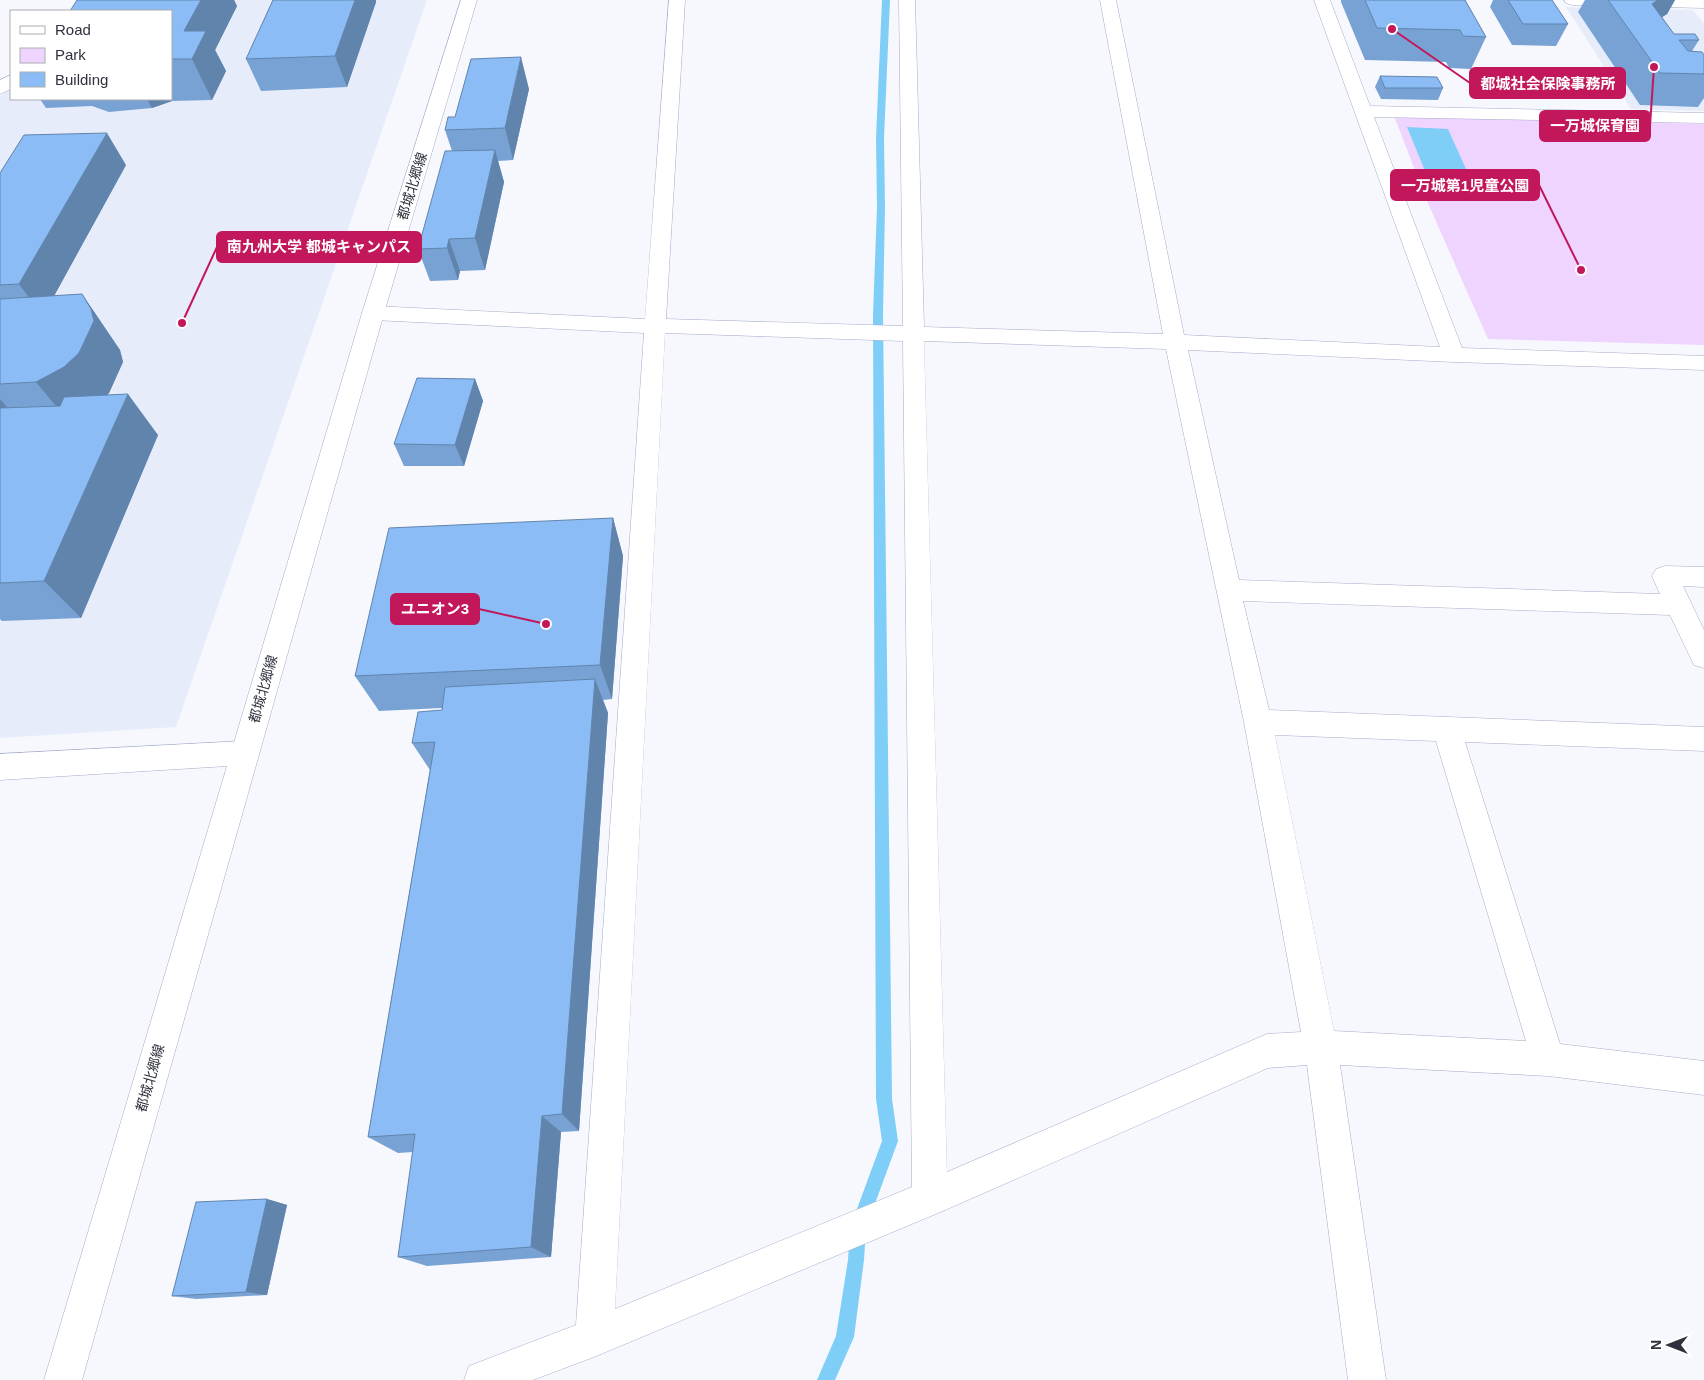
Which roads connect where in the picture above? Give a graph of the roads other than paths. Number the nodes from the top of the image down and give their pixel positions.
1 (469, 0) edge
2 (677, 0) edge
3 (907, 0) edge
4 (1108, 0) edge
5 (1322, 0) edge
6 (1572, 0) edge
7 (1704, 3) edge
8 (10, 81) edge
9 (0, 89) edge
10 (1364, 111) junction
11 (1704, 118) edge
12 (373, 314) junction
13 (655, 326) junction
14 (915, 335) junction
15 (1175, 342) junction
16 (1454, 355) junction
17 (1704, 363) edge
18 (1704, 577) edge
19 (1228, 590) junction
20 (1678, 605) junction
21 (1704, 657) edge
22 (1258, 722) junction
23 (1447, 729) junction
24 (1704, 739) edge
25 (244, 753) junction
26 (0, 767) edge
27 (1321, 1047) junction
28 (1548, 1059) junction
29 (1704, 1078) edge
30 (930, 1198) junction
31 (594, 1338) junction
32 (63, 1380) edge
33 (483, 1380) edge
34 (1366, 1380) edge

1 - 12 street, 都城北郷線
2 - 13 street
3 - 14 street
4 - 15 street
5 - 10 street
6 - 7 street
8 - 9 street
10 - 11 street
10 - 16 street
12 - 13 street
12 - 25 street, 都城北郷線
13 - 14 street
13 - 31 street
14 - 15 street
14 - 30 street
15 - 16 street
15 - 19 street
16 - 17 street
18 - 20 street
19 - 20 street
19 - 22 street
20 - 21 street
22 - 23 street
22 - 27 street
23 - 24 street
23 - 28 street
25 - 26 street
25 - 32 street, 都城北郷線
27 - 28 street
27 - 30 street
27 - 34 street
28 - 29 street
30 - 31 street
31 - 33 street

